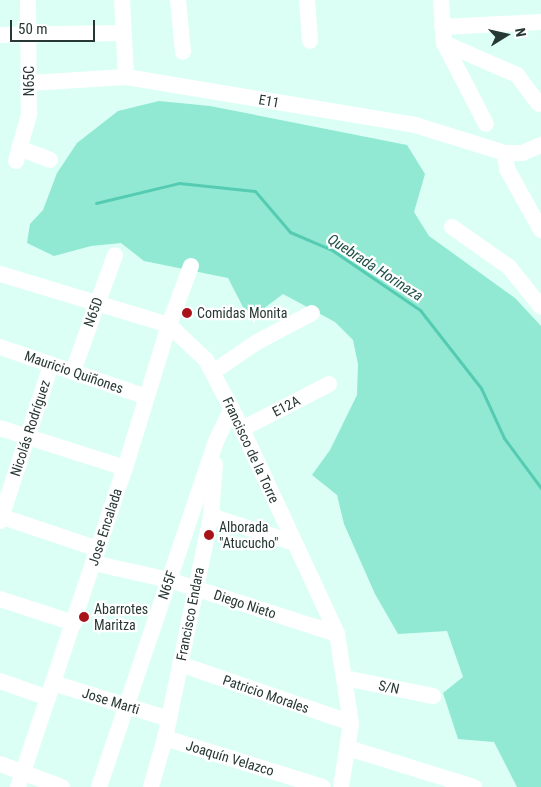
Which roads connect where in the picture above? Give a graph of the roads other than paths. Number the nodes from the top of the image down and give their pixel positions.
1 (28, 0) edge
2 (122, 0) edge
3 (178, 0) edge
4 (308, 0) edge
5 (441, 0) edge
6 (541, 22) edge
7 (28, 33) junction
8 (123, 33) junction
9 (0, 35) edge
10 (443, 35) junction
11 (310, 41) dead end
12 (183, 52) dead end
13 (126, 77) junction
14 (30, 83) junction
15 (539, 104) dead end
16 (486, 124) dead end
17 (541, 145) edge
18 (505, 152) junction
19 (50, 160) dead end
20 (452, 227) dead end
21 (541, 230) edge
22 (115, 255) dead end
23 (191, 266) dead end
24 (0, 274) edge
25 (95, 305) junction
26 (541, 307) edge
27 (312, 314) dead end
28 (169, 325) junction
29 (0, 347) edge
30 (51, 364) junction
31 (73, 371) junction
32 (213, 372) junction
33 (329, 384) dead end
34 (147, 397) junction
35 (232, 408) junction
36 (0, 428) edge
37 (242, 429) junction
38 (27, 437) junction
39 (217, 439) junction
40 (125, 468) junction
41 (211, 516) junction
42 (0, 517) edge
43 (294, 543) junction
44 (96, 556) junction
45 (169, 580) junction
46 (194, 588) junction
47 (0, 599) edge
48 (74, 623) junction
49 (337, 634) junction
50 (180, 664) junction
51 (345, 678) junction
52 (0, 681) edge
53 (50, 691) junction
54 (433, 696) dead end
55 (127, 706) junction
56 (169, 718) junction
57 (351, 723) junction
58 (165, 738) junction
59 (348, 748) junction
60 (0, 764) edge
61 (20, 780) edge
62 (62, 787) edge
63 (100, 787) edge
64 (151, 787) edge
65 (323, 787) edge
66 (341, 787) edge
67 (474, 787) edge

1 - 7 street, N65C
2 - 8 street
3 - 12 street
4 - 11 street
5 - 10 street
6 - 10 street
7 - 8 street
7 - 9 street
7 - 14 street, N65C
8 - 13 street
10 - 15 street
10 - 16 street
13 - 14 street, E11
13 - 18 street, E11
14 - 19 street, N65C
17 - 18 street
18 - 21 street
20 - 26 street
22 - 25 street, N65D
23 - 28 street, Jose Encalada
24 - 25 street, Francisco de la Torre
25 - 28 street, Francisco de la Torre
25 - 31 street, N65D
27 - 32 street
28 - 32 street, Francisco de la Torre
28 - 34 street, Jose Encalada
29 - 30 street, Mauricio Quiñones
30 - 31 street, Mauricio Quiñones
30 - 38 street, Nicolás Rodríguez
31 - 34 street, Mauricio Quiñones
32 - 35 street, Francisco de la Torre
33 - 37 street, E12A
34 - 40 street, Jose Encalada
35 - 37 street, Francisco de la Torre
35 - 39 street
36 - 38 street
37 - 43 street, Francisco de la Torre
38 - 40 street
38 - 42 street, Nicolás Rodríguez
39 - 41 street, Francisco Endara
39 - 45 street, N65F
40 - 44 street, Jose Encalada
41 - 43 street
41 - 46 street, Francisco Endara
42 - 44 street, Diego Nieto
43 - 49 street, Francisco de la Torre
44 - 45 street, Diego Nieto
44 - 48 street, Jose Encalada
45 - 46 street, Diego Nieto
45 - 55 street, N65F
46 - 49 street, Diego Nieto
46 - 50 street, Francisco Endara
47 - 48 street
48 - 53 street, Jose Encalada
49 - 51 street, Francisco de la Torre
50 - 56 street, Francisco Endara
50 - 57 street, Patricio Morales
51 - 54 street, S/N
51 - 57 street, Francisco de la Torre
52 - 53 street, Jose Marti
53 - 55 street, Jose Marti
53 - 61 street, Jose Encalada
55 - 56 street, Jose Marti
55 - 63 street, N65F
56 - 58 street, Francisco Endara
57 - 59 street, Francisco de la Torre
58 - 64 street, Francisco Endara
58 - 65 street, Joaquín Velazco
59 - 66 street, Francisco de la Torre
59 - 67 street
60 - 61 street
61 - 62 street

